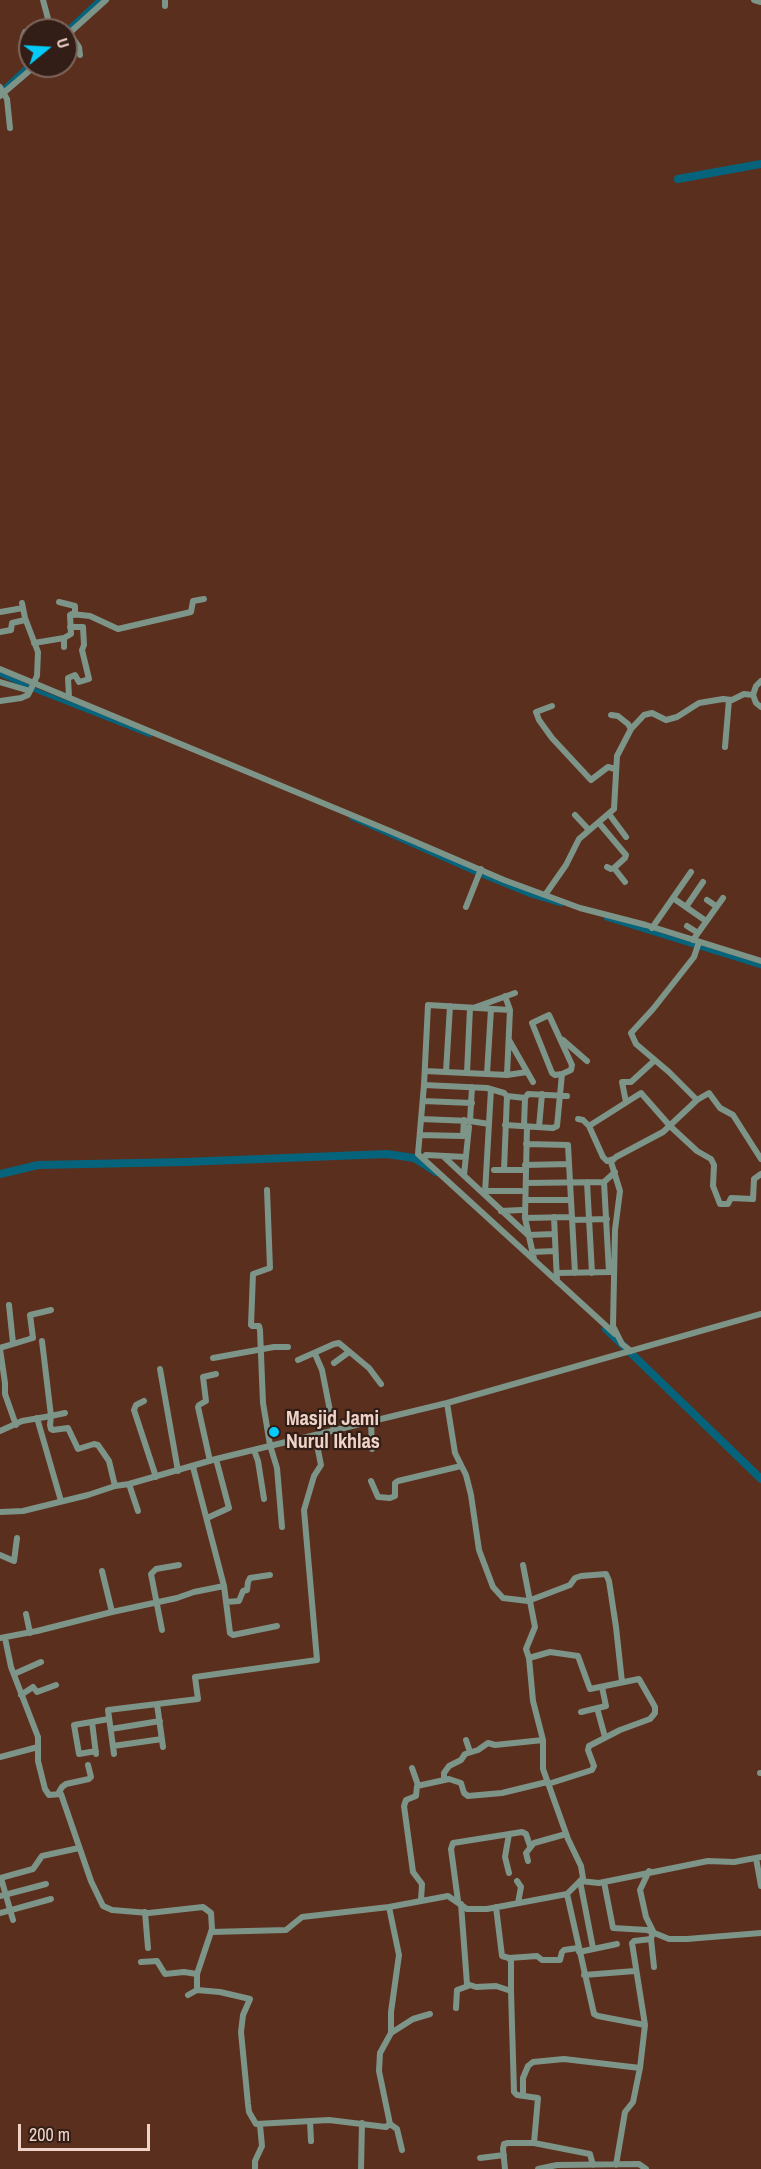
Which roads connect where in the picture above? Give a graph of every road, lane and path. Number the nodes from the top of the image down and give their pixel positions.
1 (43, 0) edge
2 (106, 0) edge
3 (754, 0) edge
4 (761, 2) edge
5 (47, 18) edge
6 (78, 26) edge
7 (78, 46) edge
8 (80, 55) dead end
9 (19, 78) edge
10 (2, 91) edge
11 (10, 128) dead end
12 (204, 599) dead end
13 (59, 602) dead end
14 (0, 612) edge
15 (75, 615) junction
16 (25, 620) junction
17 (70, 627) junction
18 (0, 630) edge
19 (64, 639) junction
20 (34, 643) junction
21 (64, 647) dead end
22 (0, 669) edge
23 (761, 681) edge
24 (0, 682) edge
25 (32, 687) junction
26 (753, 695) junction
27 (69, 697) junction
28 (729, 700) junction
29 (0, 701) edge
30 (552, 706) dead end
31 (761, 707) edge
32 (611, 715) dead end
33 (631, 729) junction
34 (725, 747) dead end
35 (615, 769) junction
36 (575, 814) dead end
37 (609, 814) junction
38 (599, 823) junction
39 (589, 830) junction
40 (626, 837) dead end
41 (480, 871) junction
42 (691, 872) dead end
43 (625, 882) dead end
44 (703, 882) dead end
45 (544, 895) junction
46 (673, 898) junction
47 (723, 898) dead end
48 (707, 900) dead end
49 (716, 906) junction
50 (466, 907) dead end
51 (686, 907) junction
52 (706, 921) junction
53 (687, 926) dead end
54 (652, 928) junction
55 (698, 933) junction
56 (696, 945) junction
57 (761, 961) edge
58 (515, 993) dead end
59 (505, 996) junction
60 (450, 1006) junction
61 (471, 1008) junction
62 (491, 1009) junction
63 (510, 1010) junction
64 (561, 1037) junction
65 (509, 1040) junction
66 (587, 1060) dead end
67 (655, 1060) junction
68 (425, 1071) junction
69 (446, 1072) junction
70 (527, 1072) junction
71 (467, 1073) junction
72 (488, 1074) junction
73 (562, 1074) junction
74 (507, 1075) junction
75 (532, 1082) dead end
76 (424, 1085) junction
77 (472, 1087) junction
78 (491, 1089) junction
79 (542, 1094) junction
80 (559, 1095) junction
81 (507, 1096) junction
82 (567, 1096) dead end
83 (525, 1098) junction
84 (697, 1100) junction
85 (423, 1101) junction
86 (626, 1102) junction
87 (472, 1103) junction
88 (421, 1119) junction
89 (578, 1119) dead end
90 (468, 1123) junction
91 (489, 1124) junction
92 (505, 1125) junction
93 (525, 1126) junction
94 (540, 1126) junction
95 (589, 1126) junction
96 (670, 1126) junction
97 (420, 1135) junction
98 (526, 1144) junction
99 (426, 1155) dead end
100 (444, 1157) junction
101 (466, 1157) junction
102 (612, 1159) junction
103 (761, 1159) edge
104 (569, 1164) junction
105 (525, 1167) junction
106 (494, 1170) dead end
107 (504, 1170) junction
108 (615, 1172) junction
109 (761, 1174) edge
110 (464, 1175) junction
111 (587, 1182) junction
112 (604, 1182) junction
113 (526, 1183) junction
114 (570, 1183) junction
115 (267, 1190) dead end
116 (521, 1191) dead end
117 (485, 1192) junction
118 (526, 1200) junction
119 (571, 1200) junction
120 (521, 1210) dead end
121 (501, 1211) junction
122 (554, 1217) junction
123 (525, 1218) junction
124 (572, 1218) junction
125 (607, 1219) junction
126 (589, 1220) junction
127 (555, 1234) junction
128 (528, 1235) junction
129 (555, 1251) junction
130 (532, 1252) junction
131 (534, 1260) junction
132 (612, 1272) junction
133 (575, 1273) junction
134 (592, 1273) junction
135 (557, 1277) junction
136 (9, 1305) dead end
137 (51, 1310) dead end
138 (761, 1314) edge
139 (616, 1335) junction
140 (42, 1341) dead end
141 (13, 1343) junction
142 (288, 1347) dead end
143 (0, 1348) edge
144 (260, 1349) junction
145 (631, 1351) junction
146 (349, 1352) junction
147 (315, 1354) junction
148 (213, 1358) dead end
149 (298, 1360) dead end
150 (334, 1363) dead end
151 (160, 1369) dead end
152 (216, 1374) dead end
153 (381, 1384) dead end
154 (144, 1401) dead end
155 (447, 1403) junction
156 (65, 1413) dead end
157 (51, 1416) junction
158 (37, 1419) junction
159 (371, 1422) junction
160 (16, 1425) junction
161 (0, 1431) edge
162 (334, 1431) junction
163 (315, 1435) junction
164 (270, 1445) junction
165 (372, 1449) dead end
166 (254, 1450) junction
167 (213, 1460) junction
168 (461, 1466) junction
169 (193, 1467) junction
170 (178, 1470) junction
171 (156, 1477) junction
172 (371, 1481) dead end
173 (129, 1484) junction
174 (115, 1486) junction
175 (264, 1499) dead end
176 (61, 1501) junction
177 (138, 1511) dead end
178 (0, 1512) edge
179 (207, 1518) junction
180 (282, 1527) dead end
181 (17, 1538) dead end
182 (0, 1554) edge
183 (523, 1565) dead end
184 (179, 1566) dead end
185 (102, 1571) dead end
186 (270, 1575) dead end
187 (224, 1586) junction
188 (528, 1601) junction
189 (157, 1602) junction
190 (226, 1602) junction
191 (112, 1612) junction
192 (26, 1614) dead end
193 (277, 1626) dead end
194 (162, 1630) dead end
195 (30, 1632) junction
196 (2, 1638) edge
197 (529, 1658) junction
198 (41, 1662) dead end
199 (14, 1674) junction
200 (622, 1682) junction
201 (56, 1685) dead end
202 (602, 1687) junction
203 (21, 1695) junction
204 (157, 1704) junction
205 (597, 1708) junction
206 (581, 1712) dead end
207 (109, 1719) junction
208 (160, 1721) junction
209 (93, 1722) junction
210 (111, 1729) junction
211 (605, 1737) junction
212 (466, 1740) dead end
213 (543, 1740) junction
214 (113, 1746) junction
215 (38, 1747) junction
216 (470, 1752) junction
217 (114, 1754) dead end
218 (0, 1756) edge
219 (88, 1766) dead end
220 (412, 1768) dead end
221 (444, 1779) junction
222 (547, 1783) junction
223 (418, 1785) junction
224 (58, 1794) junction
225 (509, 1833) junction
226 (566, 1834) junction
227 (530, 1846) junction
228 (79, 1848) junction
229 (759, 1857) edge
230 (528, 1861) dead end
231 (650, 1871) junction
232 (509, 1873) dead end
233 (1, 1878) edge
234 (517, 1881) dead end
235 (580, 1881) junction
236 (604, 1882) junction
237 (46, 1884) dead end
238 (761, 1886) edge
239 (567, 1894) junction
240 (3, 1895) edge
241 (51, 1899) dead end
242 (421, 1900) junction
243 (459, 1902) junction
244 (518, 1903) junction
245 (389, 1907) junction
246 (496, 1907) junction
247 (10, 1910) junction
248 (145, 1912) junction
249 (0, 1913) edge
250 (13, 1920) dead end
251 (653, 1931) junction
252 (211, 1932) junction
253 (761, 1933) edge
254 (651, 1939) junction
255 (617, 1944) dead end
256 (148, 1948) dead end
257 (593, 1948) junction
258 (579, 1950) junction
259 (509, 1958) junction
260 (141, 1962) dead end
261 (654, 1967) dead end
262 (635, 1971) junction
263 (197, 1974) junction
264 (584, 1975) junction
265 (468, 1986) junction
266 (197, 1990) junction
267 (511, 1991) junction
268 (188, 1995) dead end
269 (456, 2008) dead end
270 (430, 2014) dead end
271 (645, 2025) junction
272 (391, 2033) junction
273 (640, 2068) junction
274 (523, 2095) junction
275 (310, 2121) junction
276 (362, 2123) junction
277 (390, 2124) junction
278 (260, 2125) junction
279 (311, 2140) dead end
280 (534, 2143) junction
281 (402, 2151) dead end
282 (504, 2155) junction
283 (480, 2158) dead end
284 (593, 2165) junction
285 (616, 2165) junction
286 (580, 2167) edge
287 (255, 2169) edge
288 (361, 2169) edge
289 (505, 2169) edge
290 (538, 2169) edge
291 (646, 2169) edge

1 - 5 street
2 - 6 street
3 - 4 street
7 - 8 street
9 - 10 street
10 - 11 street
12 - 15 street
13 - 15 street
14 - 16 street
15 - 17 street
16 - 18 street
16 - 20 street
17 - 19 street
17 - 27 street
19 - 20 street
19 - 21 street
20 - 25 street
22 - 25 street
23 - 26 street
24 - 25 street
25 - 27 street
25 - 29 street
26 - 28 street
26 - 31 street
27 - 41 street
28 - 33 street
28 - 34 street
30 - 35 street
32 - 33 street
33 - 35 street
35 - 37 street
36 - 39 street
37 - 38 street
37 - 40 street
38 - 39 street
38 - 43 street
39 - 45 street
41 - 45 street
41 - 50 street
42 - 46 street
44 - 51 street
45 - 54 street
46 - 51 street
46 - 54 street
47 - 49 street
48 - 49 street
49 - 52 street
51 - 52 street
52 - 55 street
53 - 55 street
54 - 56 street
55 - 56 street
56 - 57 street
56 - 67 street
58 - 59 street
59 - 61 street
59 - 63 street
60 - 61 street
60 - 68 street
60 - 69 street
61 - 62 street
61 - 71 street
62 - 63 street
62 - 72 street
63 - 65 street
64 - 66 street
64 - 73 street
64 - 73 street
65 - 70 street
65 - 74 street
67 - 84 street
67 - 86 street
68 - 69 street
68 - 76 street
69 - 71 street
70 - 74 street
70 - 75 street
71 - 72 street
72 - 74 street
73 - 80 street
76 - 77 street
76 - 85 street
77 - 78 street
77 - 87 street
78 - 81 street
78 - 91 street
79 - 80 street
79 - 83 street
79 - 94 street
80 - 82 street
80 - 94 street
81 - 83 street
81 - 92 street
83 - 93 street
84 - 96 street
84 - 103 street
85 - 87 street
85 - 88 street
86 - 95 street
86 - 96 street
87 - 90 street
88 - 90 street
88 - 97 street
89 - 95 street
90 - 91 street
90 - 97 street
90 - 101 street
91 - 117 street
92 - 93 street
92 - 107 street
93 - 94 street
93 - 98 street
95 - 102 street
96 - 102 street
96 - 109 street
97 - 131 street
98 - 104 street
98 - 105 street
99 - 100 street
100 - 101 street
100 - 110 street
101 - 110 street
102 - 108 street
104 - 105 street
104 - 114 street
105 - 107 street
105 - 113 street
106 - 107 street
108 - 112 street
108 - 132 street
110 - 117 street
111 - 112 street
111 - 114 street
111 - 126 street
112 - 125 street
113 - 114 street
113 - 118 street
114 - 119 street
115 - 144 street
116 - 117 street
117 - 121 street
118 - 119 street
118 - 123 street
119 - 124 street
120 - 121 street
121 - 128 street
122 - 123 street
122 - 124 street
122 - 127 street
123 - 128 street
124 - 126 street
124 - 133 street
125 - 126 street
125 - 132 street
126 - 134 street
127 - 128 street
127 - 129 street
128 - 130 street
129 - 130 street
129 - 135 street
130 - 131 street
131 - 135 street
132 - 134 street
132 - 139 street
133 - 134 street
133 - 135 street
135 - 139 street
136 - 141 street
137 - 141 street
138 - 145 street
139 - 145 street
140 - 157 street
141 - 143 street
142 - 144 street
143 - 160 street
144 - 148 street
144 - 164 street
145 - 155 street
146 - 147 street
146 - 150 street
146 - 153 street
147 - 149 street
147 - 162 street
151 - 170 street
152 - 167 street
154 - 171 street
155 - 159 street
155 - 168 street
156 - 157 street
157 - 158 street
157 - 174 street
158 - 160 street
158 - 176 street
159 - 162 street
159 - 165 street
160 - 161 street
162 - 163 street
163 - 164 street
163 - 204 street
164 - 166 street
164 - 180 street
166 - 167 street
166 - 175 street
167 - 169 street
167 - 179 street
168 - 172 street
168 - 188 street
169 - 170 street
169 - 179 street
170 - 171 street
171 - 173 street
173 - 174 street
173 - 177 street
174 - 176 street
176 - 178 street
179 - 187 street
181 - 182 street
183 - 188 street
184 - 189 street
185 - 191 street
186 - 190 street
187 - 189 street
187 - 190 street
188 - 197 street
188 - 200 street
189 - 191 street
189 - 194 street
190 - 193 street
191 - 195 street
192 - 195 street
195 - 196 street
196 - 199 street
197 - 202 street
197 - 213 street
198 - 199 street
199 - 203 street
200 - 202 street
200 - 211 street
201 - 203 street
202 - 205 street
203 - 215 street
204 - 207 street
204 - 208 street
205 - 206 street
205 - 211 street
207 - 209 street
207 - 210 street
208 - 210 street
208 - 214 street
209 - 209 street
210 - 214 street
211 - 222 street
212 - 216 street
213 - 216 street
213 - 222 street
214 - 217 street
215 - 218 street
215 - 224 street
216 - 221 street
219 - 224 street
220 - 223 street
221 - 222 street
221 - 223 street
222 - 226 street
223 - 242 street
224 - 228 street
225 - 227 street
225 - 232 street
225 - 243 street
226 - 227 street
226 - 235 street
227 - 230 street
228 - 233 street
228 - 248 street
229 - 231 street
229 - 238 street
231 - 236 street
231 - 251 street
233 - 240 street
234 - 244 street
235 - 236 street
235 - 239 street
235 - 257 street
236 - 251 street
237 - 240 street
239 - 244 street
239 - 258 street
240 - 247 street
241 - 247 street
242 - 243 street
242 - 245 street
243 - 246 street
243 - 265 street
244 - 246 street
245 - 252 street
245 - 272 street
246 - 259 street
247 - 249 street
247 - 250 street
248 - 252 street
248 - 256 street
251 - 253 street
251 - 254 street
252 - 263 street
254 - 261 street
254 - 262 street
255 - 257 street
257 - 258 street
258 - 259 street
258 - 264 street
259 - 267 street
260 - 263 street
262 - 264 street
262 - 271 street
263 - 266 street
264 - 271 street
265 - 267 street
265 - 269 street
266 - 268 street
266 - 278 street
267 - 274 street
270 - 272 street
271 - 273 street
272 - 277 street
273 - 274 street
273 - 285 street
274 - 280 street
275 - 276 street
275 - 278 street
275 - 279 street
276 - 277 street
276 - 288 street
277 - 281 street
278 - 287 street
280 - 282 street
280 - 284 street
282 - 283 street
282 - 289 street
284 - 285 street
284 - 286 street
285 - 291 street
286 - 290 street

